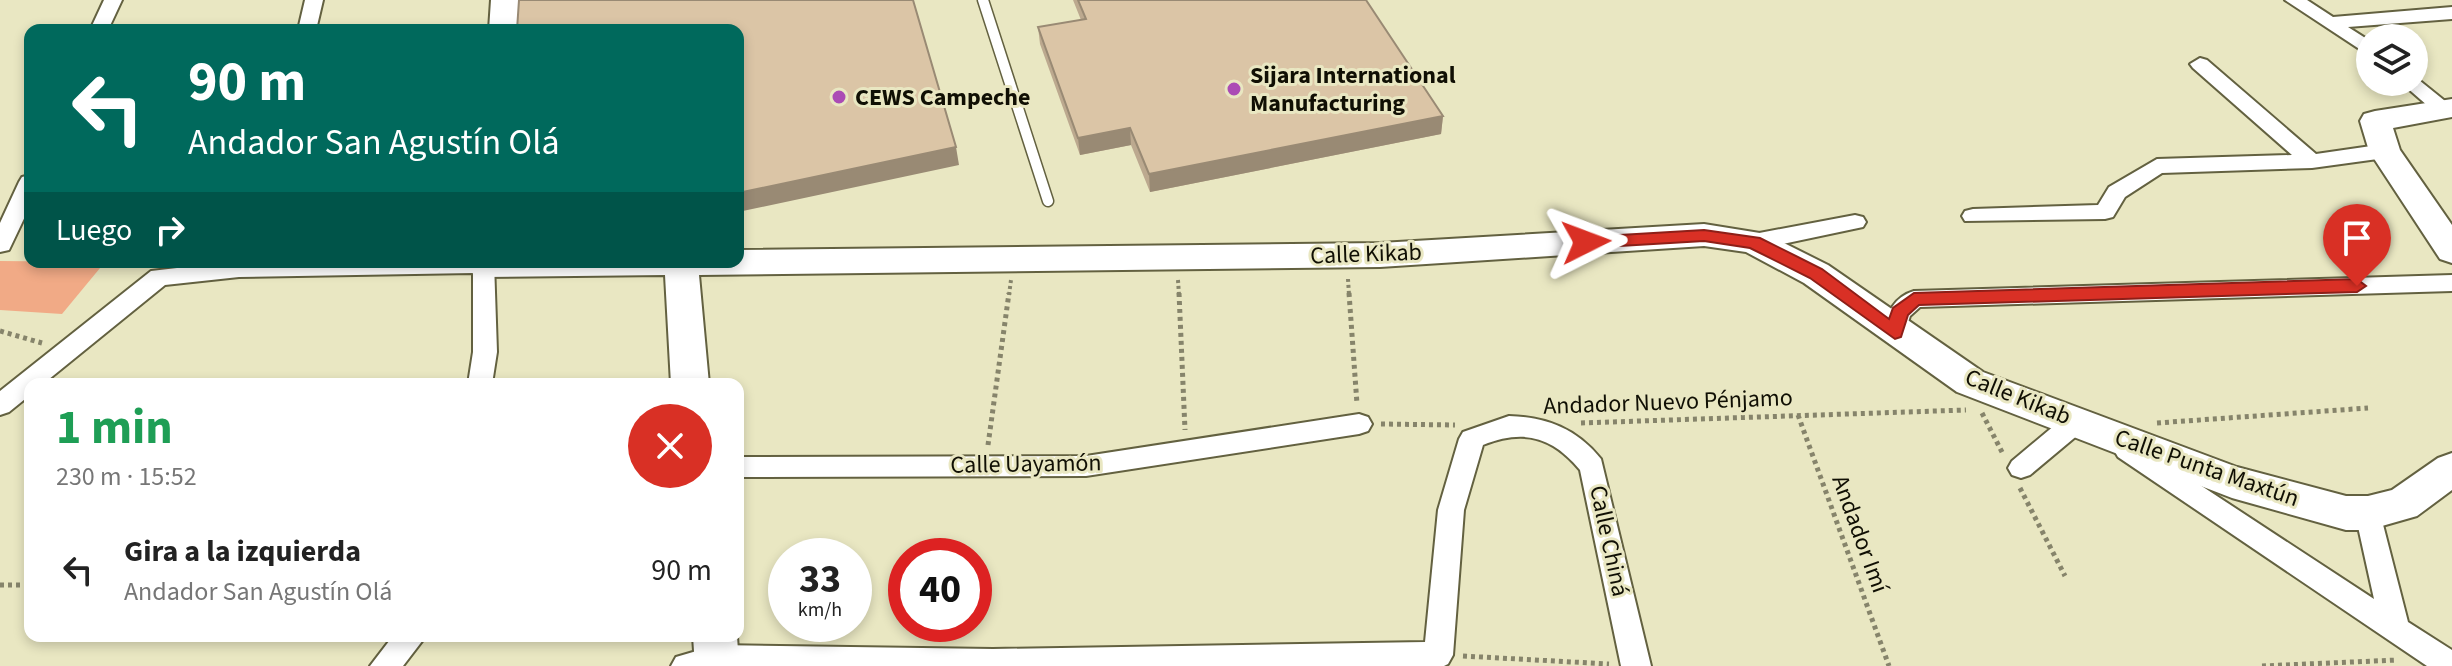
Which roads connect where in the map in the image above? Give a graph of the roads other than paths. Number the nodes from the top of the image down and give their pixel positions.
1 (113, 0) edge
2 (314, 0) edge
3 (505, 0) edge
4 (983, 0) edge
5 (2294, 0) edge
6 (2452, 13) edge
7 (2330, 23) junction
8 (102, 24) edge
9 (308, 24) edge
10 (503, 24) edge
11 (2356, 41) edge
12 (2200, 64) dead end
13 (2428, 94) edge
14 (2448, 108) edge
15 (2380, 136) junction
16 (2312, 161) junction
17 (24, 195) edge
18 (1048, 201) dead end
19 (1973, 216) dead end
20 (1855, 222) dead end
21 (1754, 242) junction
22 (1, 245) edge
23 (2452, 251) edge
24 (744, 262) edge
25 (288, 268) edge
26 (484, 268) edge
27 (681, 268) edge
28 (2452, 283) edge
29 (1895, 332) junction
30 (34, 378) edge
31 (481, 378) edge
32 (690, 378) edge
33 (24, 386) edge
34 (0, 405) edge
35 (1359, 424) road end
36 (2084, 425) junction
37 (744, 467) edge
38 (2021, 468) dead end
39 (2452, 469) edge
40 (2368, 513) junction
41 (2396, 630) junction
42 (406, 642) edge
43 (709, 656) edge
44 (2444, 662) edge
45 (385, 666) edge
46 (1636, 666) edge

1 - 8 street
2 - 9 street
3 - 10 street
4 - 18 lane
5 - 7 street
6 - 7 street
7 - 11 street
12 - 16 street
13 - 14 street
14 - 15 street
15 - 16 street
15 - 23 street
16 - 19 street
17 - 22 street
20 - 21 street
21 - 24 street, Calle Kikab
21 - 29 street, Calle Kikab
25 - 30 street, Calle Kikab
26 - 31 street
27 - 32 street
28 - 29 street
29 - 36 street, Calle Kikab
33 - 34 street, Calle Kikab
35 - 37 street, Calle Uayamón
36 - 38 street
36 - 40 street, Calle Punta Maxtún
36 - 41 street, Calle Kikab
39 - 40 street, Calle Punta Maxtún
40 - 41 street
41 - 44 street, Calle Kikab
42 - 45 street
43 - 46 street, Calle Chiná

